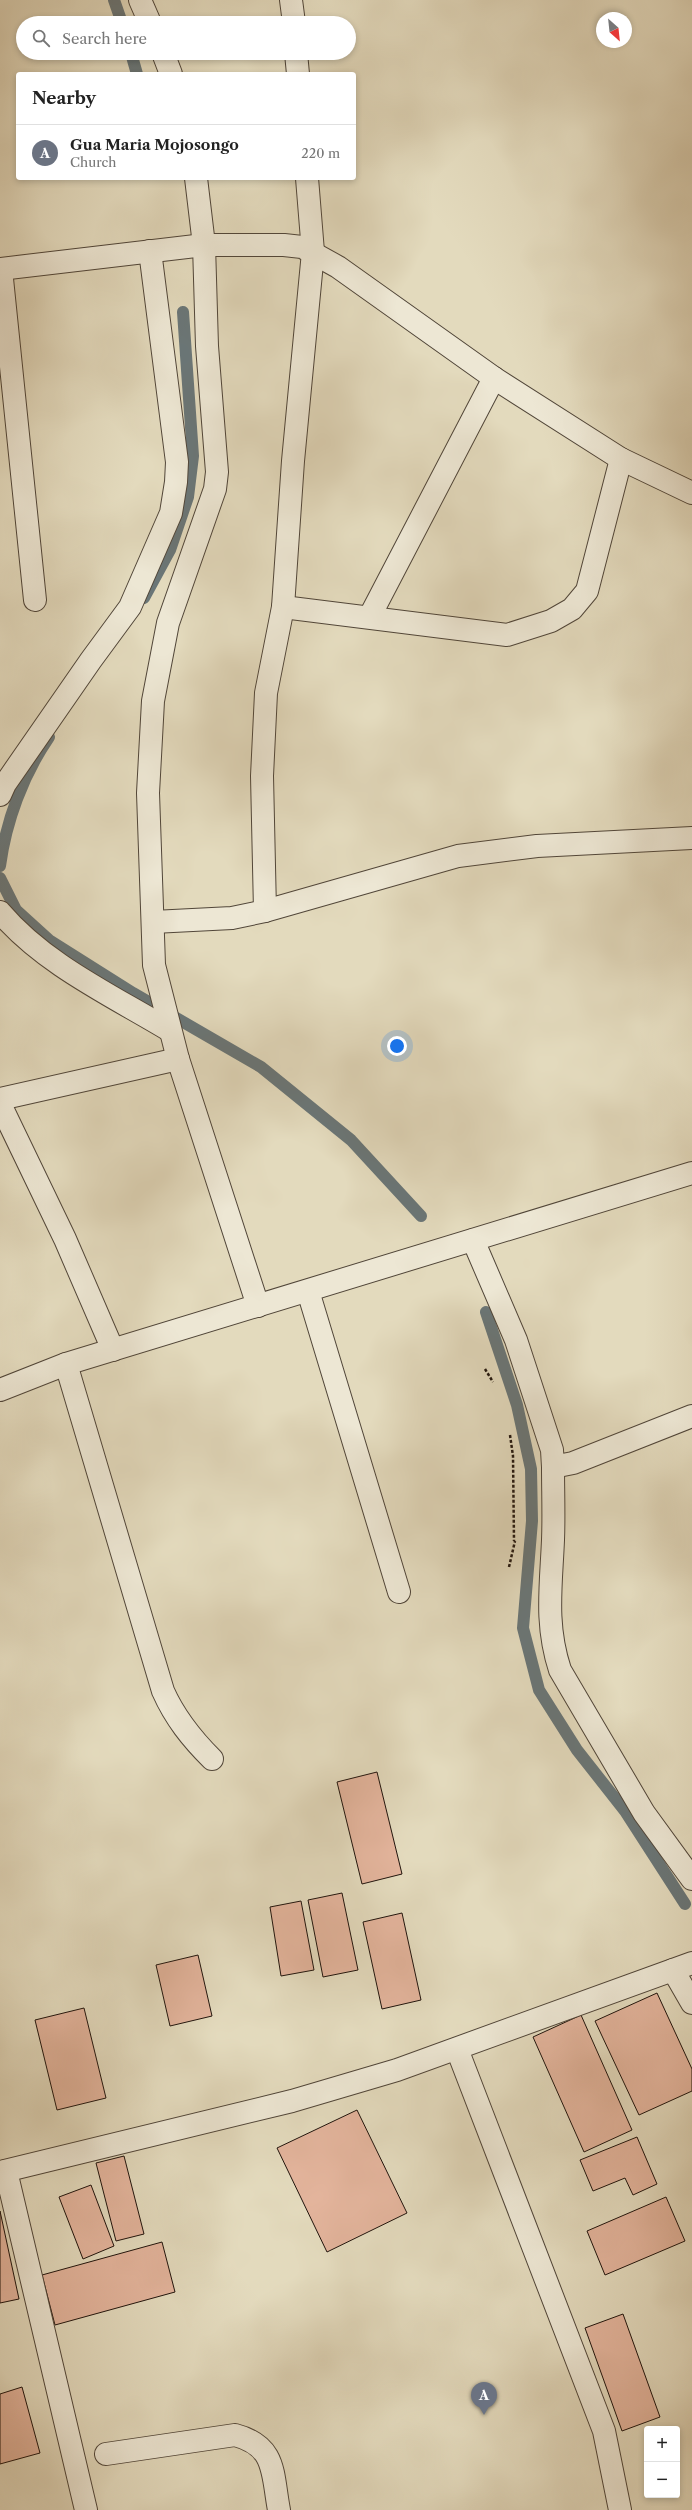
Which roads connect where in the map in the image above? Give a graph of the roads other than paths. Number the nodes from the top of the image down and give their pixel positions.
1 (140, 0) edge
2 (291, 0) edge
3 (147, 16) edge
4 (293, 16) edge
5 (166, 60) edge
6 (297, 60) edge
7 (171, 72) edge
8 (298, 72) edge
9 (196, 180) edge
10 (307, 180) edge
11 (204, 245) junction
12 (150, 251) junction
13 (313, 252) junction
14 (0, 269) edge
15 (494, 378) junction
16 (621, 459) junction
17 (692, 493) edge
18 (35, 600) dead end
19 (283, 607) junction
20 (370, 616) junction
21 (0, 795) edge
22 (692, 838) edge
23 (265, 911) junction
24 (0, 912) edge
25 (153, 922) junction
26 (169, 1028) junction
27 (178, 1059) junction
28 (0, 1099) edge
29 (0, 1104) edge
30 (692, 1173) edge
31 (473, 1240) junction
32 (308, 1291) junction
33 (258, 1306) junction
34 (112, 1350) junction
35 (66, 1364) junction
36 (1, 1386) edge
37 (692, 1416) edge
38 (553, 1467) junction
39 (399, 1592) dead end
40 (212, 1759) dead end
41 (692, 1879) edge
42 (683, 1966) edge
43 (692, 2003) edge
44 (457, 2049) junction
45 (3, 2172) edge
46 (106, 2454) dead end
47 (86, 2510) edge
48 (279, 2510) edge
49 (620, 2510) edge

1 - 3 street
2 - 4 street
5 - 7 street
6 - 8 street
9 - 11 street
10 - 13 street
11 - 12 street
11 - 13 street
11 - 25 street
12 - 14 street
12 - 21 street
13 - 15 street
13 - 19 street
14 - 18 street
15 - 16 street
15 - 20 street
16 - 17 street
16 - 20 street
19 - 20 street
19 - 23 street
22 - 23 street
23 - 25 street
24 - 26 street
25 - 26 street
26 - 27 street
27 - 28 street
27 - 33 street
29 - 34 street
30 - 31 street
31 - 32 street
31 - 38 street
32 - 33 street
32 - 39 street
33 - 34 street
34 - 35 street
35 - 36 street
35 - 40 street
37 - 38 street
38 - 41 street
42 - 43 street
42 - 44 street
44 - 45 street
44 - 49 street
45 - 47 street
46 - 48 street

